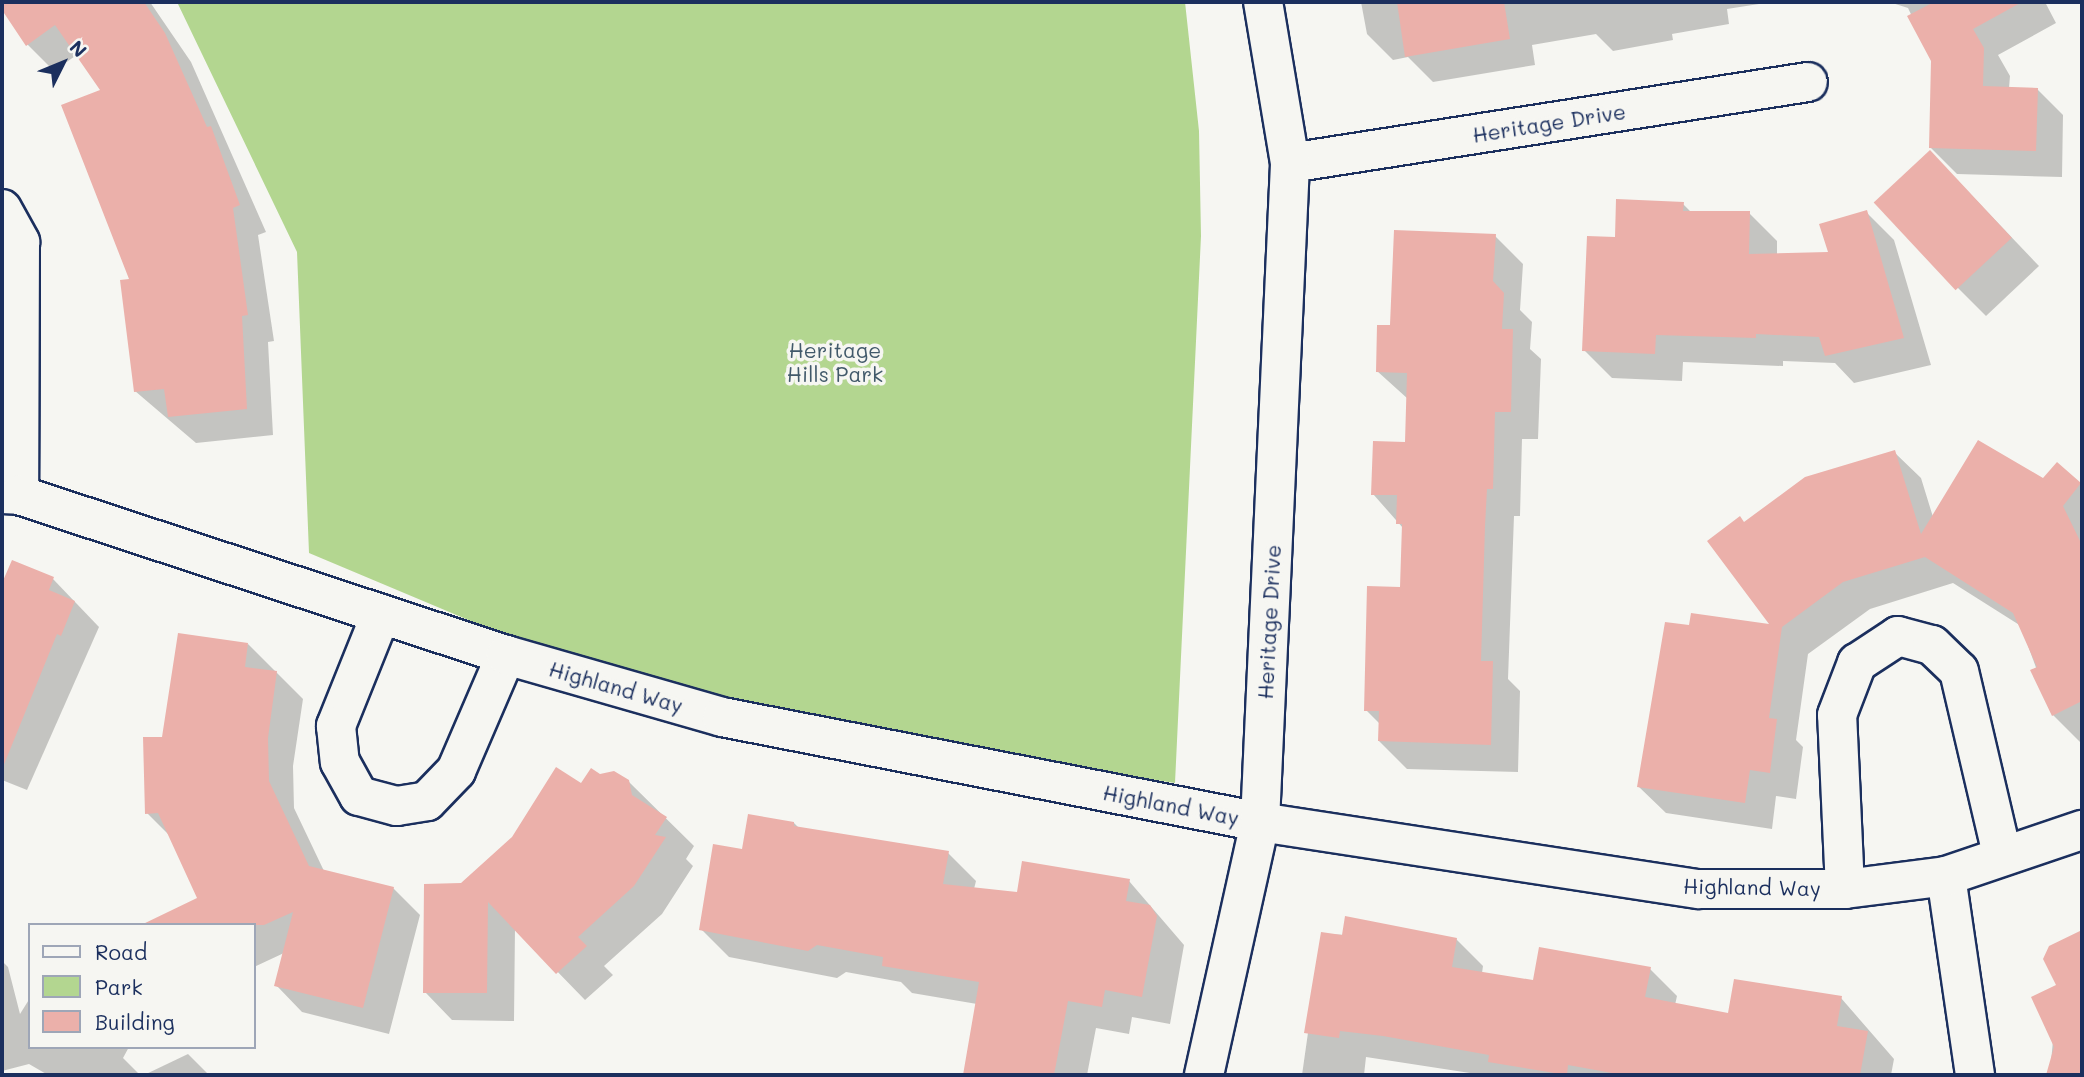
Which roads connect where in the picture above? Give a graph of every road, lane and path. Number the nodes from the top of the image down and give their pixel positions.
1 (1262, 2) edge
2 (1808, 82) dead end
3 (1290, 163) junction
4 (2, 209) edge
5 (10, 495) edge
6 (381, 614) junction
7 (506, 655) junction
8 (1260, 822) junction
9 (2082, 830) edge
10 (2002, 855) junction
11 (1945, 876) junction
12 (1845, 889) junction
13 (1204, 1075) edge
14 (1975, 1075) edge

1 - 3 street, Heritage Drive
2 - 3 street, Heritage Drive
3 - 8 street, Heritage Drive
4 - 5 street
5 - 6 street, Highland Way
6 - 7 street, Highland Way
6 - 7 street
7 - 8 street, Highland Way
8 - 12 street, Highland Way
8 - 13 street, Heritage Drive
9 - 10 street, Highland Way
10 - 11 street, Highland Way
10 - 12 street, Highland Way
11 - 12 street, Highland Way
11 - 14 street

